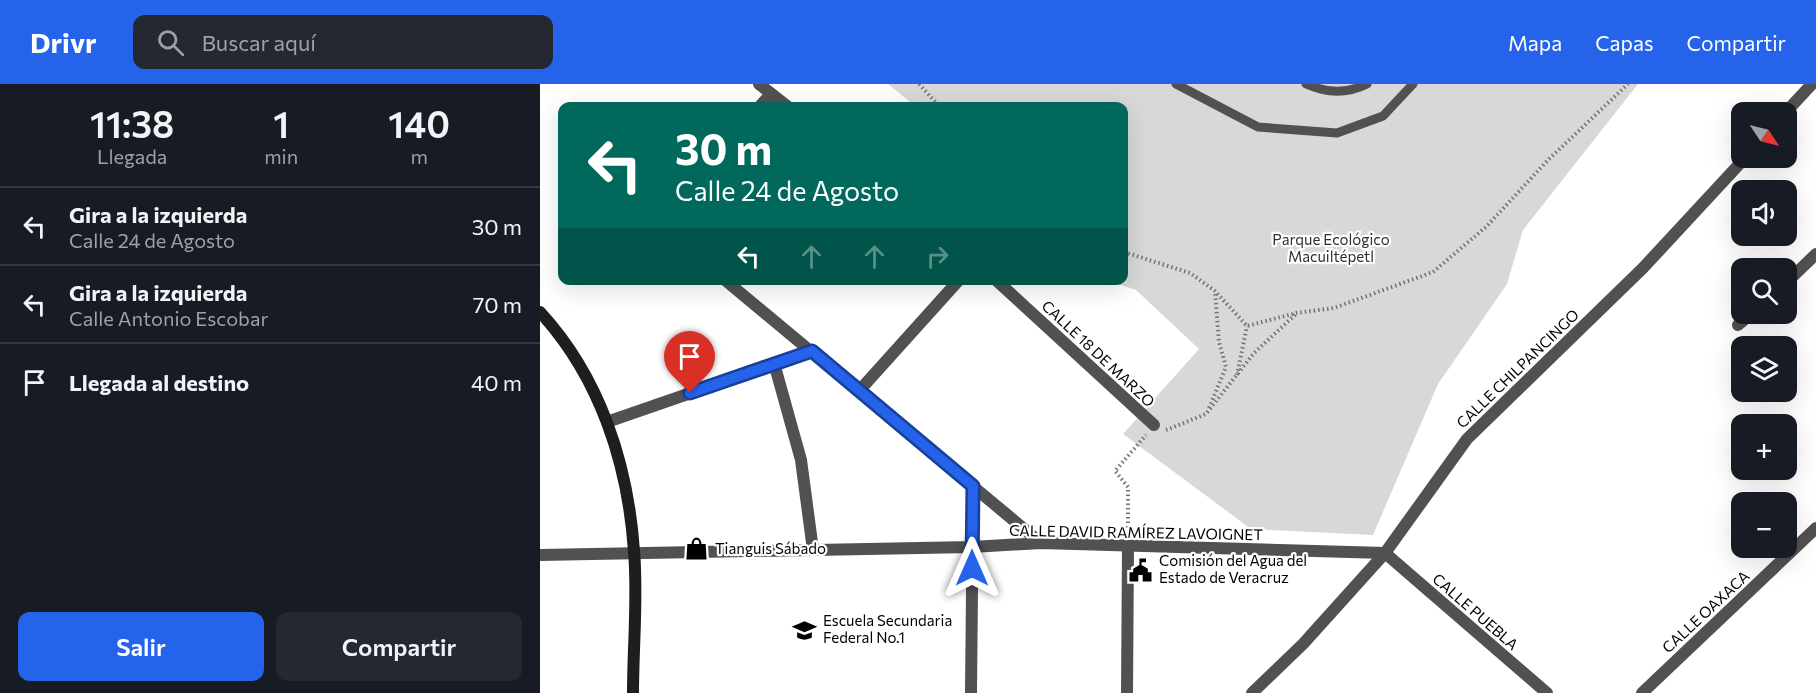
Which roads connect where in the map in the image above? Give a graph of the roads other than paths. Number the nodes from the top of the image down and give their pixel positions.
1 (759, 84) edge
2 (1176, 84) edge
3 (1306, 84) edge
4 (1367, 84) edge
5 (1413, 84) edge
6 (1812, 84) edge
7 (770, 95) junction
8 (764, 102) edge
9 (781, 102) edge
10 (1795, 102) edge
11 (1736, 168) edge
12 (1816, 254) edge
13 (1797, 272) edge
14 (731, 285) edge
15 (954, 285) edge
16 (1001, 285) edge
17 (540, 312) edge
18 (812, 351) junction
19 (774, 363) junction
20 (859, 391) junction
21 (607, 422) junction
22 (1154, 425) road end
23 (973, 486) junction
24 (1816, 528) edge
25 (1041, 543) junction
26 (1128, 547) junction
27 (972, 548) junction
28 (813, 550) junction
29 (634, 552) junction
30 (1385, 553) junction
31 (540, 555) edge
32 (633, 693) edge
33 (971, 693) edge
34 (1127, 693) edge
35 (1252, 693) edge
36 (1546, 693) edge
37 (1642, 693) edge

1 - 7 street
2 - 5 lane
3 - 4 lane
6 - 10 street
7 - 8 street
7 - 9 street
11 - 30 street, CALLE CHILPANCINGO
12 - 13 street
14 - 18 street
15 - 20 street
16 - 22 street, CALLE 18 DE MARZO
17 - 21 main road
18 - 19 street
18 - 20 street
19 - 21 street
19 - 28 street
20 - 23 street
21 - 29 main road
23 - 25 street
23 - 27 street
24 - 37 street, CALLE OAXACA
25 - 26 street, CALLE DAVID RAMÍREZ LAVOIGNET
25 - 27 street, CALLE DAVID RAMÍREZ LAVOIGNET
26 - 30 street, CALLE DAVID RAMÍREZ LAVOIGNET
26 - 34 street
27 - 28 street, CALLE DAVID RAMÍREZ LAVOIGNET
27 - 33 street
28 - 29 street, CALLE DAVID RAMÍREZ LAVOIGNET
29 - 31 street, CALLE DAVID RAMÍREZ LAVOIGNET
29 - 32 main road
30 - 35 street, CALLE CHILPANCINGO
30 - 36 street, CALLE PUEBLA

